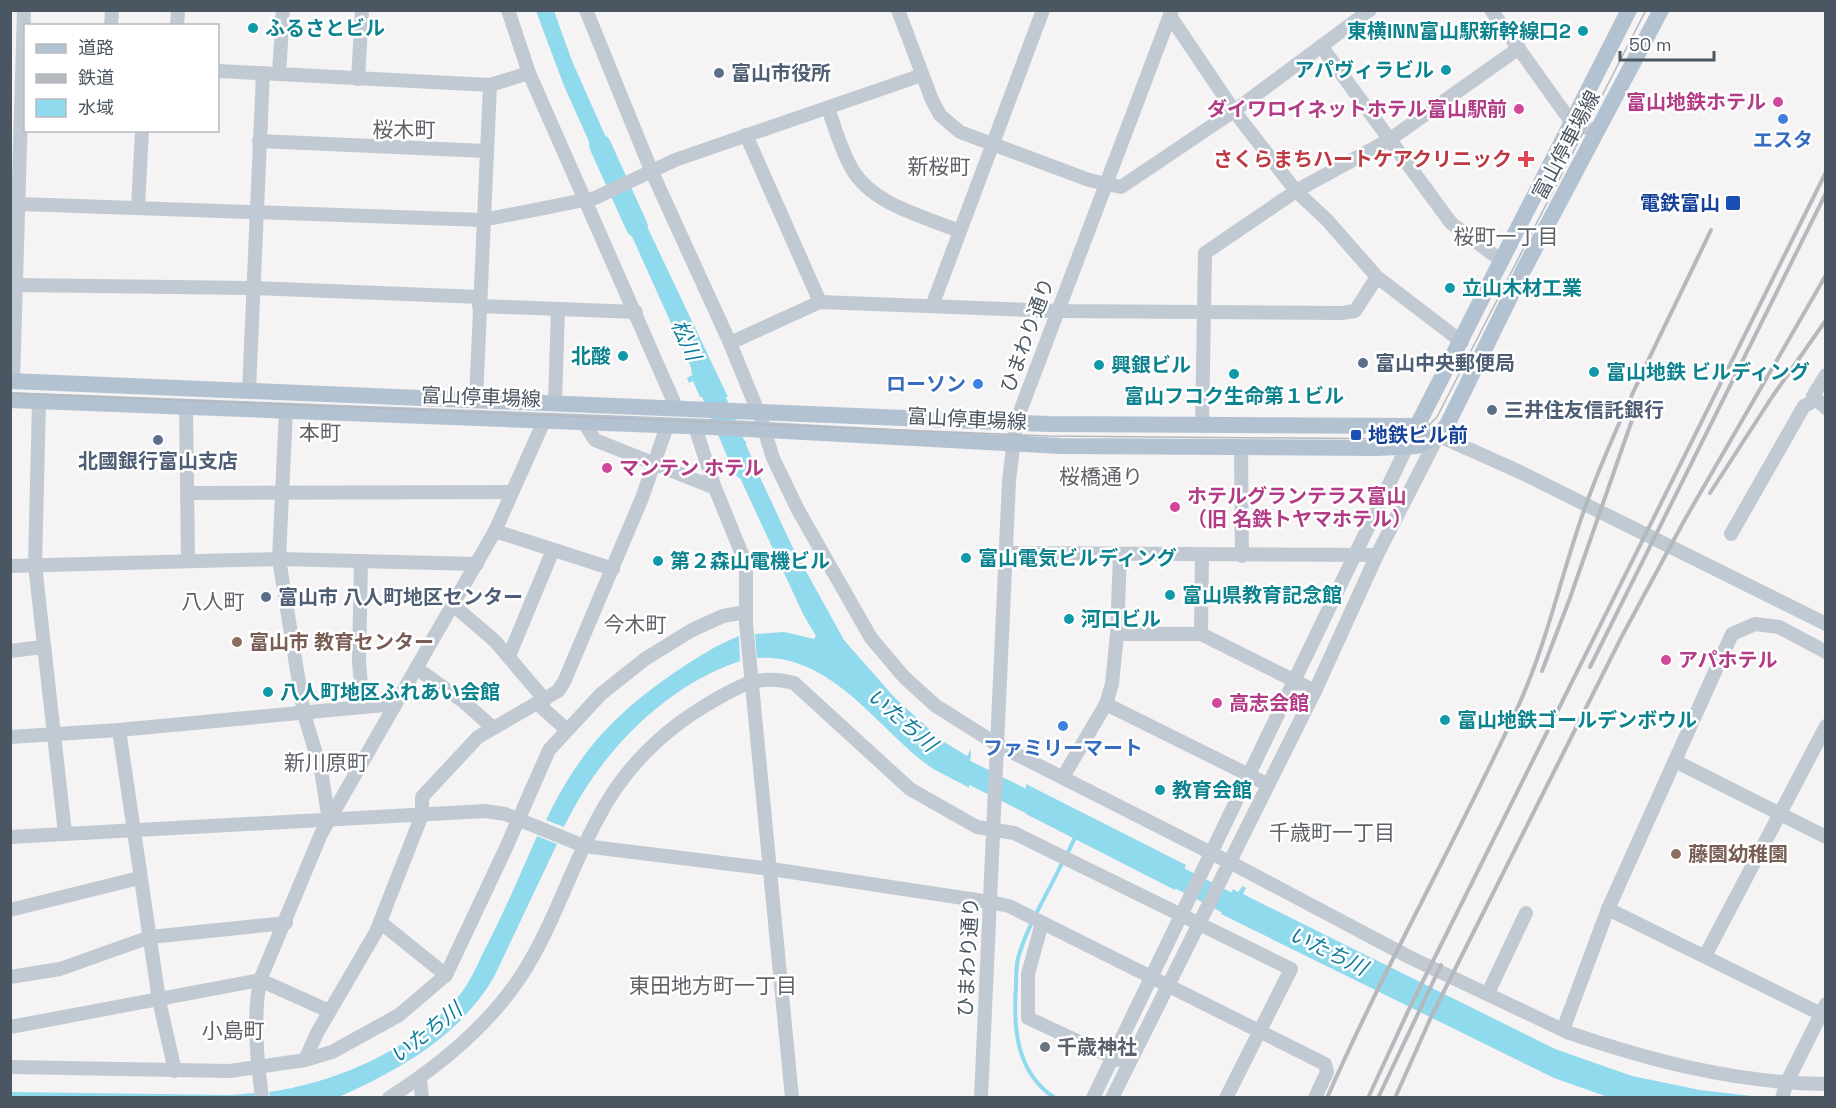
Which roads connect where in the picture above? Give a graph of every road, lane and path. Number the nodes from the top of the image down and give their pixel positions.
1 (24, 10) edge
2 (283, 10) edge
3 (362, 10) edge
4 (508, 10) edge
5 (586, 10) edge
6 (898, 10) edge
7 (1043, 10) edge
8 (1370, 10) edge
9 (1491, 10) edge
10 (1629, 10) edge
11 (1661, 10) edge
12 (1171, 13) edge
13 (1321, 46) junction
14 (1519, 48) junction
15 (20, 60) edge
16 (219, 71) edge
17 (262, 73) junction
18 (529, 73) junction
19 (279, 74) junction
20 (922, 75) junction
21 (358, 79) junction
22 (490, 85) junction
23 (828, 108) junction
24 (1234, 111) junction
25 (1572, 123) junction
26 (1596, 131) junction
27 (142, 132) edge
28 (746, 135) junction
29 (1389, 140) junction
30 (259, 141) junction
31 (992, 144) junction
32 (486, 151) junction
33 (645, 174) junction
34 (1106, 186) junction
35 (1296, 190) junction
36 (585, 201) junction
37 (20, 204) junction
38 (138, 207) junction
39 (255, 211) junction
40 (10, 219) edge
41 (483, 220) junction
42 (959, 231) junction
43 (1502, 261) junction
44 (1377, 278) junction
45 (16, 285) junction
46 (251, 288) junction
47 (479, 302) junction
48 (820, 302) junction
49 (932, 306) junction
50 (558, 309) junction
51 (1056, 311) junction
52 (636, 312) junction
53 (1204, 312) junction
54 (1462, 342) junction
55 (730, 343) junction
56 (1826, 375) edge
57 (12, 382) edge
58 (249, 391) junction
59 (476, 399) junction
60 (10, 400) edge
61 (39, 401) junction
62 (555, 403) junction
63 (1821, 404) edge
64 (186, 407) junction
65 (676, 409) junction
66 (286, 410) junction
67 (758, 412) junction
68 (544, 421) junction
69 (1016, 422) junction
70 (584, 423) junction
71 (667, 426) junction
72 (1203, 426) junction
73 (1417, 426) junction
74 (703, 427) junction
75 (765, 430) junction
76 (1438, 436) junction
77 (1013, 442) junction
78 (1241, 448) junction
79 (1405, 448) junction
80 (655, 465) junction
81 (715, 488) junction
82 (282, 491) junction
83 (512, 492) junction
84 (188, 493) junction
85 (495, 531) junction
86 (1731, 534) dead end
87 (553, 550) junction
88 (1006, 552) junction
89 (1120, 554) junction
90 (1203, 554) junction
91 (1353, 555) junction
92 (1377, 555) junction
93 (1242, 556) junction
94 (279, 559) junction
95 (188, 560) junction
96 (361, 561) junction
97 (477, 564) junction
98 (35, 565) junction
99 (10, 566) edge
100 (613, 569) junction
101 (453, 605) junction
102 (746, 618) junction
103 (1826, 624) edge
104 (1117, 634) junction
105 (1201, 634) junction
106 (44, 647) junction
107 (10, 651) edge
108 (1826, 652) edge
109 (509, 656) junction
110 (416, 668) junction
111 (752, 680) junction
112 (1293, 680) junction
113 (1315, 691) junction
114 (541, 702) junction
115 (395, 704) junction
116 (1106, 704) junction
117 (363, 707) junction
118 (304, 714) junction
119 (1826, 726) edge
120 (493, 728) junction
121 (119, 730) junction
122 (567, 730) junction
123 (52, 734) junction
124 (10, 737) edge
125 (998, 745) junction
126 (1675, 761) junction
127 (1247, 775) junction
128 (1063, 777) junction
129 (1267, 784) junction
130 (1778, 814) junction
131 (422, 815) junction
132 (330, 821) junction
133 (522, 821) junction
134 (994, 824) junction
135 (132, 829) junction
136 (65, 833) junction
137 (10, 837) edge
138 (1826, 837) edge
139 (578, 843) junction
140 (1213, 853) junction
141 (1225, 867) junction
142 (771, 869) junction
143 (139, 878) junction
144 (990, 902) junction
145 (1608, 909) junction
146 (10, 910) edge
147 (1184, 911) junction
148 (1526, 913) dead end
149 (1200, 919) junction
150 (380, 922) junction
151 (286, 923) junction
152 (1042, 923) junction
153 (150, 937) junction
154 (1705, 956) junction
155 (446, 975) junction
156 (1150, 976) junction
157 (10, 977) edge
158 (260, 980) junction
159 (1168, 985) junction
160 (1488, 993) junction
161 (159, 1000) junction
162 (1823, 1009) edge
163 (329, 1011) junction
164 (10, 1027) edge
165 (1260, 1030) junction
166 (1568, 1032) junction
167 (1112, 1057) junction
168 (304, 1060) junction
169 (1128, 1065) junction
170 (10, 1067) edge
171 (258, 1069) junction
172 (175, 1071) junction
173 (420, 1078) junction
174 (1826, 1084) edge
175 (1784, 1091) edge
176 (262, 1098) edge
177 (388, 1098) edge
178 (422, 1098) edge
179 (792, 1098) edge
180 (981, 1098) edge
181 (1093, 1098) edge
182 (1112, 1098) edge
183 (1226, 1098) edge
184 (1315, 1098) edge

1 - 15 street
2 - 19 street
3 - 21 street
4 - 18 street
5 - 33 street
6 - 20 street
7 - 31 street
8 - 13 street
9 - 14 street
10 - 25 main road, 富山停車場線
11 - 26 main road, 富山停車場線
12 - 24 street
12 - 34 street, ひまわり通り
13 - 24 street
13 - 29 street
14 - 25 street
14 - 29 street
15 - 37 street
16 - 17 street
17 - 19 street
17 - 30 street
18 - 22 street
18 - 36 street
19 - 21 street
20 - 23 street
20 - 31 street
21 - 22 street
22 - 32 street
23 - 28 street
23 - 42 street
24 - 34 street
24 - 35 street
25 - 26 street
25 - 43 main road, 富山停車場線
26 - 76 main road, 富山停車場線
27 - 38 street
28 - 33 street
28 - 48 street
29 - 35 street
29 - 43 street
30 - 32 street
30 - 39 street
31 - 34 street
31 - 42 street
32 - 41 street
33 - 36 street
33 - 55 street
34 - 51 street, ひまわり通り
35 - 44 street
35 - 53 street
36 - 41 street
36 - 52 street
37 - 38 street
37 - 40 street
37 - 45 street
38 - 39 street
39 - 41 street
39 - 46 street
41 - 47 street
42 - 49 street
43 - 54 main road, 富山停車場線
44 - 53 street
44 - 54 street
45 - 46 street
45 - 57 street
46 - 47 street
46 - 58 street
47 - 50 street
47 - 59 street
48 - 49 street
48 - 55 street
49 - 51 street
50 - 52 street
50 - 62 street
51 - 53 street
51 - 69 street, ひまわり通り
52 - 65 street
53 - 72 street
54 - 73 main road, 富山停車場線
55 - 67 street
56 - 63 street
57 - 58 main road, 富山停車場線
58 - 59 main road, 富山停車場線
59 - 62 main road, 富山停車場線
60 - 61 main road, 富山停車場線
61 - 64 main road, 富山停車場線
61 - 98 street
62 - 65 main road, 富山停車場線
63 - 86 street
64 - 66 main road, 富山停車場線
64 - 84 street
65 - 67 main road, 富山停車場線
66 - 68 main road, 富山停車場線
66 - 82 street
67 - 69 main road, 富山停車場線
67 - 75 street
68 - 70 main road, 富山停車場線
68 - 83 street
69 - 72 main road, 富山停車場線
69 - 77 street, ひまわり通り
70 - 71 main road, 富山停車場線
70 - 80 street
71 - 74 main road, 富山停車場線
71 - 80 street
72 - 73 main road, 富山停車場線
73 - 76 street
73 - 79 street
74 - 75 main road, 富山停車場線
74 - 81 street
75 - 77 main road, 富山停車場線
75 - 125 street
76 - 79 main road, 富山停車場線
76 - 92 street
76 - 103 street
77 - 78 main road, 富山停車場線
77 - 88 street, ひまわり通り
78 - 79 main road, 富山停車場線
78 - 93 street
79 - 91 street
80 - 81 street
80 - 100 street
81 - 102 street
82 - 83 street
82 - 84 street
82 - 94 street
83 - 85 street
84 - 95 street
85 - 87 street
85 - 97 street
87 - 100 street
87 - 109 street
88 - 89 street
88 - 125 street, ひまわり通り
89 - 90 street
89 - 104 street
90 - 93 street
90 - 105 street
91 - 92 street
91 - 93 street
91 - 112 street
92 - 113 street
94 - 95 street
94 - 96 street
94 - 118 street
95 - 98 street
96 - 97 street
96 - 117 street
97 - 101 street
98 - 99 street
98 - 106 street
100 - 114 street
101 - 109 street
101 - 110 street
102 - 111 street
102 - 122 street
104 - 105 street
104 - 116 street
105 - 112 street
106 - 107 street
106 - 123 street
108 - 126 street
109 - 114 street
110 - 115 street
110 - 120 street
111 - 134 street
111 - 139 street
111 - 142 street
112 - 113 street
112 - 127 street
113 - 129 street
114 - 120 street
114 - 122 street
115 - 117 street
115 - 132 street
116 - 127 street
116 - 128 street
117 - 118 street
118 - 121 street
118 - 132 street
119 - 130 street
120 - 131 street
121 - 123 street
121 - 135 street
122 - 133 street
123 - 124 street
123 - 136 street
125 - 128 street
125 - 134 street, ひまわり通り
126 - 130 street
126 - 145 street
127 - 129 street
127 - 140 street
128 - 140 street
129 - 141 street
130 - 138 street
130 - 154 street
131 - 132 street
131 - 133 street
131 - 150 street
132 - 135 street
132 - 151 street
133 - 139 street
133 - 155 street
134 - 144 street, ひまわり通り
134 - 147 street
135 - 136 street
135 - 143 street
136 - 137 street
139 - 142 street
139 - 173 street
140 - 141 street
140 - 147 street
141 - 149 street
141 - 160 street
142 - 144 street
142 - 179 street
143 - 146 street
143 - 153 street
144 - 152 street
144 - 180 street, ひまわり通り
145 - 154 street
145 - 166 street
147 - 149 street
147 - 156 street
148 - 160 street
149 - 159 street
149 - 165 street
150 - 155 street
150 - 163 street
151 - 153 street
151 - 158 street
152 - 156 street
152 - 167 street
153 - 157 street
153 - 161 street
154 - 162 street
155 - 168 street
156 - 159 street
156 - 167 street
158 - 161 street
158 - 163 street
158 - 171 street
159 - 165 street
159 - 169 street
160 - 166 street
161 - 164 street
161 - 172 street
162 - 175 street
163 - 168 street
165 - 183 street
165 - 184 street
166 - 175 street
167 - 169 street
167 - 181 street
168 - 171 street
169 - 182 street
170 - 172 street
171 - 172 street
171 - 176 street
173 - 177 street
173 - 178 street
174 - 175 street

